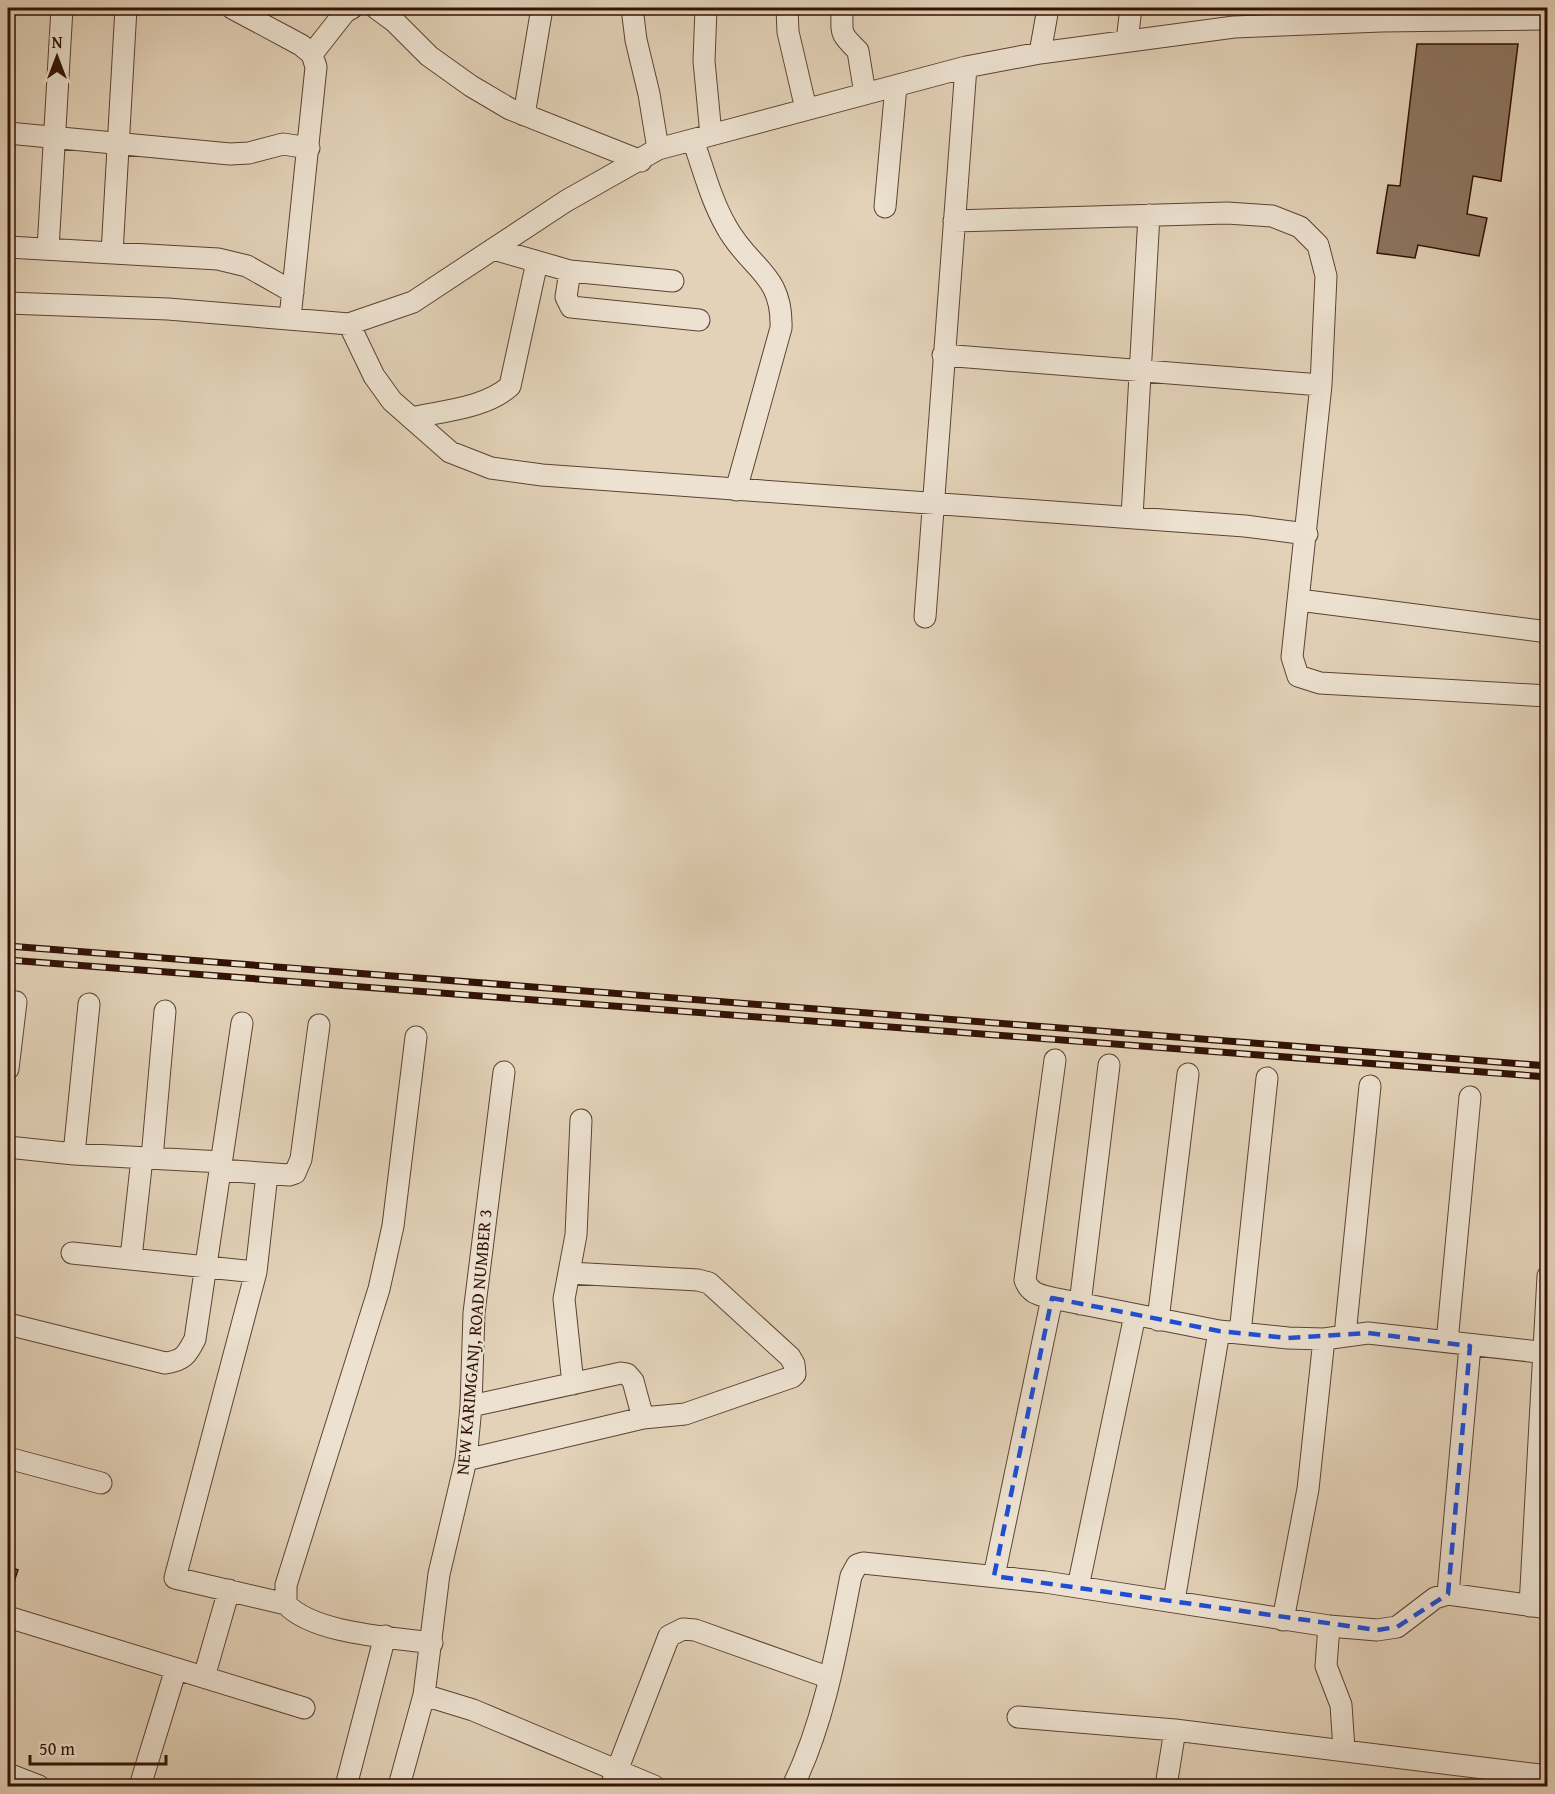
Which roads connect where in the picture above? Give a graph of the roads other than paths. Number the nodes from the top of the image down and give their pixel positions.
1 (62, 8) edge
2 (126, 8) edge
3 (232, 8) edge
4 (352, 8) edge
5 (376, 8) edge
6 (542, 8) edge
7 (632, 8) edge
8 (706, 8) edge
9 (787, 8) edge
10 (842, 8) edge
11 (1048, 8) edge
12 (1131, 8) edge
13 (1471, 13) edge
14 (1382, 14) edge
15 (396, 15) edge
16 (1236, 17) edge
17 (1548, 19) edge
18 (1127, 40) junction
19 (1040, 53) junction
20 (312, 54) junction
21 (966, 67) junction
22 (896, 86) junction
23 (865, 94) junction
24 (806, 109) junction
25 (524, 115) junction
26 (8, 133) edge
27 (55, 136) junction
28 (702, 137) junction
29 (119, 142) junction
30 (309, 148) junction
31 (658, 149) junction
32 (640, 161) junction
33 (885, 207) dead end
34 (1149, 215) junction
35 (954, 221) junction
36 (8, 247) edge
37 (48, 249) junction
38 (493, 249) junction
39 (112, 253) junction
40 (537, 262) junction
41 (570, 271) junction
42 (673, 281) dead end
43 (293, 292) junction
44 (8, 303) edge
45 (291, 318) junction
46 (699, 320) dead end
47 (349, 324) junction
48 (943, 355) junction
49 (1140, 371) junction
50 (1321, 385) junction
51 (411, 418) junction
52 (736, 490) junction
53 (934, 505) junction
54 (1132, 517) junction
55 (1307, 534) junction
56 (1299, 600) junction
57 (925, 617) dead end
58 (1548, 632) edge
59 (1548, 696) edge
60 (16, 1002) dead end
61 (89, 1004) dead end
62 (165, 1011) dead end
63 (242, 1023) dead end
64 (320, 1025) dead end
65 (416, 1037) dead end
66 (1055, 1060) dead end
67 (1109, 1065) dead end
68 (8, 1069) edge
69 (504, 1072) dead end
70 (1188, 1074) dead end
71 (1267, 1078) dead end
72 (1370, 1086) dead end
73 (1470, 1096) dead end
74 (581, 1120) dead end
75 (8, 1147) edge
76 (74, 1154) junction
77 (147, 1158) junction
78 (221, 1166) junction
79 (267, 1174) junction
80 (72, 1253) dead end
81 (131, 1258) junction
82 (206, 1266) junction
83 (256, 1272) junction
84 (569, 1273) junction
85 (1548, 1276) edge
86 (1052, 1298) junction
87 (1080, 1304) junction
88 (1134, 1316) junction
89 (1158, 1320) junction
90 (8, 1324) edge
91 (1229, 1332) junction
92 (1345, 1335) junction
93 (1324, 1339) junction
94 (1447, 1342) junction
95 (1470, 1346) junction
96 (1546, 1353) edge
97 (573, 1384) junction
98 (471, 1406) junction
99 (643, 1418) junction
100 (1544, 1444) edge
101 (8, 1458) edge
102 (466, 1460) junction
103 (101, 1483) dead end
104 (994, 1576) junction
105 (1078, 1587) junction
106 (229, 1590) junction
107 (1448, 1594) junction
108 (1174, 1601) junction
109 (286, 1604) junction
110 (1539, 1607) edge
111 (8, 1617) edge
112 (1283, 1620) junction
113 (1329, 1626) junction
114 (385, 1636) junction
115 (432, 1643) junction
116 (176, 1669) junction
117 (204, 1677) junction
118 (831, 1678) junction
119 (424, 1695) junction
120 (304, 1708) dead end
121 (1018, 1717) dead end
122 (1175, 1730) junction
123 (1344, 1749) junction
124 (8, 1774) edge
125 (1548, 1776) edge
126 (614, 1778) edge
127 (39, 1786) edge
128 (140, 1786) edge
129 (346, 1786) edge
130 (399, 1786) edge
131 (654, 1786) edge
132 (792, 1786) edge
133 (1166, 1786) edge

1 - 27 street
2 - 29 street
3 - 20 street
4 - 20 street
5 - 15 street
6 - 25 street
7 - 31 street
8 - 28 street
9 - 24 street
10 - 23 street
11 - 19 street
12 - 18 street
13 - 14 street
13 - 17 street
14 - 16 street
15 - 25 street
16 - 18 street
18 - 19 street
19 - 21 street
20 - 30 street
21 - 22 street
21 - 35 street
22 - 23 street
22 - 33 street
23 - 24 street
24 - 28 street
25 - 32 street
26 - 27 street
27 - 29 street
27 - 37 street
28 - 31 street
28 - 52 street
29 - 30 street
29 - 39 street
30 - 43 street
31 - 32 street
32 - 38 street
34 - 35 street
34 - 49 street
34 - 50 street
35 - 48 street
36 - 37 street
37 - 39 street
38 - 40 street
38 - 47 street
39 - 43 street
40 - 41 street
40 - 51 street
41 - 42 street
41 - 46 street
43 - 45 street
44 - 45 street
45 - 47 street
47 - 51 street
48 - 49 street
48 - 53 street
49 - 50 street
49 - 54 street
50 - 55 street
51 - 52 street
52 - 53 street
53 - 54 street
53 - 57 street
54 - 55 street
55 - 56 street
56 - 58 street
56 - 59 street
60 - 68 street
61 - 76 street
62 - 77 street
63 - 78 street
64 - 79 street
65 - 109 street
66 - 86 street
67 - 87 street
69 - 98 street, NEW KARIMGANJ, ROAD NUMBER 3
70 - 89 street
71 - 91 street
72 - 92 street
73 - 94 street
74 - 84 street
75 - 76 street
76 - 77 street
77 - 78 street
77 - 81 street
78 - 79 street
78 - 82 street
79 - 83 street
80 - 81 street
81 - 82 street
82 - 83 street
82 - 90 street
83 - 106 street
84 - 97 street
84 - 99 street
85 - 96 street
86 - 87 street
86 - 104 street
87 - 88 street
88 - 89 street
88 - 105 street
89 - 91 street
91 - 93 street
91 - 108 street
92 - 93 street
92 - 94 street
93 - 112 street
94 - 95 street
95 - 96 street
95 - 107 street
96 - 100 street
97 - 98 street
97 - 99 street
98 - 102 street, NEW KARIMGANJ, ROAD NUMBER 3
99 - 102 street
100 - 110 street
101 - 103 street
102 - 115 street, NEW KARIMGANJ, ROAD NUMBER 3
104 - 105 street
104 - 118 street
105 - 108 street
106 - 109 street
106 - 117 street
107 - 110 street
107 - 113 street
108 - 112 street
109 - 114 street
111 - 116 street
112 - 113 street
113 - 123 street
114 - 115 street
114 - 129 street
115 - 119 street, NEW KARIMGANJ, ROAD NUMBER 3
116 - 117 street
116 - 128 street
117 - 120 street
118 - 126 street
118 - 132 street
119 - 126 street
119 - 130 street, NEW KARIMGANJ, ROAD NUMBER 3
121 - 122 street
122 - 123 street
122 - 133 street
123 - 125 street
124 - 127 street
126 - 131 street

